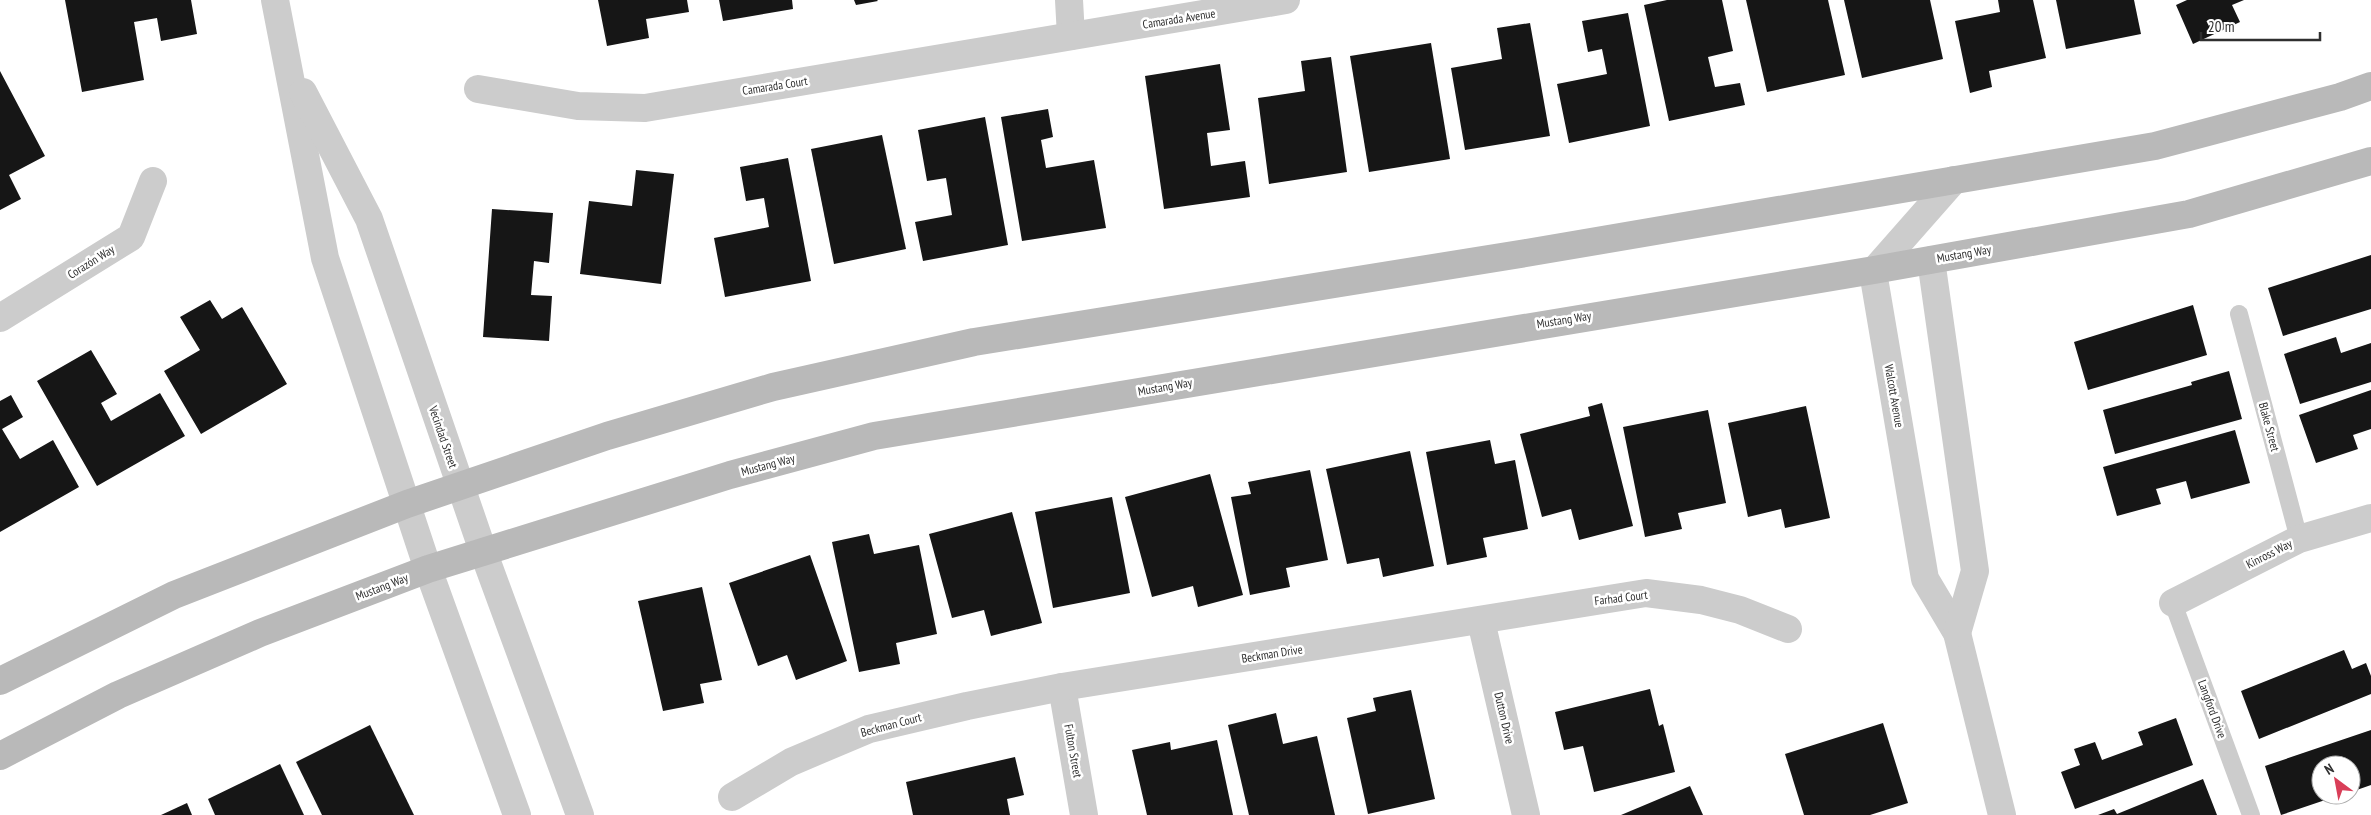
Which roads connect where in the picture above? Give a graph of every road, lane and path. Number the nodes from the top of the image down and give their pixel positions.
1 (275, 0) edge
2 (1069, 0) edge
3 (1286, 0) edge
4 (1072, 36) junction
5 (290, 66) junction
6 (2371, 86) edge
7 (478, 89) dead end
8 (2371, 161) edge
9 (1954, 180) junction
10 (154, 181) dead end
11 (1931, 260) junction
12 (1874, 270) junction
13 (2239, 314) dead end
14 (0, 318) edge
15 (460, 485) junction
16 (407, 504) junction
17 (2371, 518) edge
18 (2299, 539) junction
19 (483, 551) junction
20 (428, 569) junction
21 (2173, 603) joint
22 (1481, 620) junction
23 (1788, 630) dead end
24 (1957, 633) junction
25 (0, 681) edge
26 (1062, 687) junction
27 (0, 756) edge
28 (732, 797) dead end
29 (517, 815) edge
30 (580, 815) edge
31 (1084, 815) edge
32 (1526, 815) edge
33 (2002, 815) edge
34 (2251, 815) edge

1 - 5 street, Vecindad Street
2 - 4 street
3 - 4 street, Camarada Avenue
4 - 7 street, Camarada Court
5 - 15 street, Vecindad Street
5 - 16 street, Vecindad Street
6 - 9 street
8 - 11 street, Mustang Way
9 - 12 street
9 - 15 street
10 - 14 street, Corazón Way
11 - 12 street, Mustang Way
11 - 24 street
12 - 19 street, Mustang Way
12 - 24 street, Walcott Avenue
13 - 18 lane, Blake Street
15 - 16 street
15 - 19 street, Vecindad Street
16 - 20 street, Vecindad Street
16 - 25 street
17 - 18 street, Kinross Way
18 - 21 street, Kinross Way
19 - 20 street, Mustang Way
19 - 30 street, Vecindad Street
20 - 27 street, Mustang Way
20 - 29 street, Vecindad Street
21 - 34 lane, Langford Drive
22 - 23 street, Farhad Court
22 - 26 street, Beckman Drive
22 - 32 street, Dutton Drive
24 - 33 street, Walcott Avenue
26 - 28 street, Beckman Court
26 - 31 street, Fulton Street

